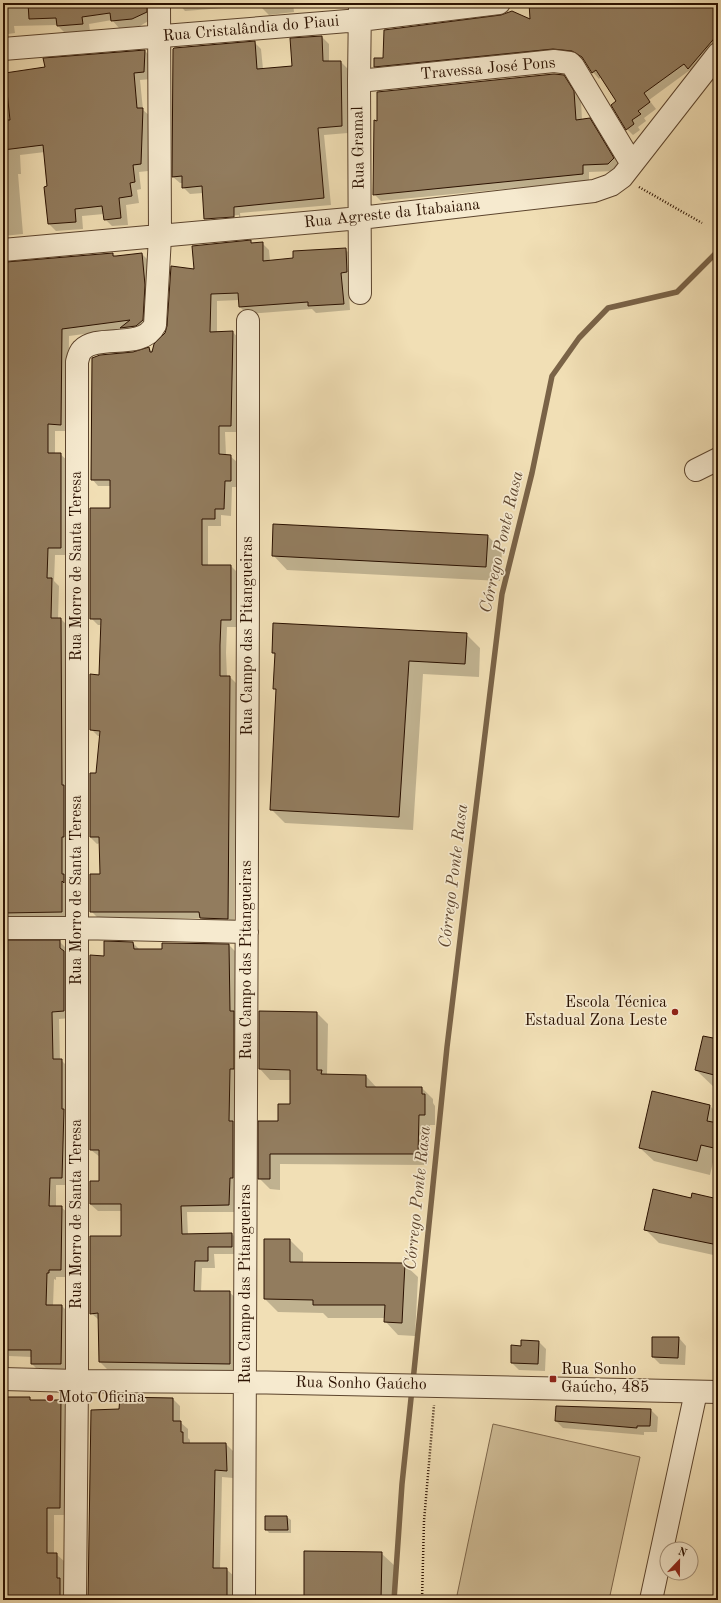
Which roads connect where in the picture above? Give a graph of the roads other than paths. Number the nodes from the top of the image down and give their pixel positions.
1 (159, 3) edge
2 (499, 3) edge
3 (360, 12) edge
4 (159, 37) junction
5 (3, 49) edge
6 (718, 54) edge
7 (359, 81) junction
8 (627, 171) junction
9 (360, 218) junction
10 (160, 237) junction
11 (3, 250) edge
12 (360, 293) dead end
13 (248, 321) dead end
14 (718, 459) edge
15 (696, 470) dead end
16 (3, 928) edge
17 (77, 928) junction
18 (247, 932) junction
19 (3, 1379) edge
20 (77, 1381) junction
21 (245, 1382) junction
22 (696, 1392) junction
23 (718, 1392) edge
24 (75, 1600) edge
25 (244, 1600) edge
26 (651, 1600) edge

1 - 4 street, Rua Morro de Santa Teresa
2 - 3 street, Rua Cristalândia do Piaui
3 - 4 street, Rua Cristalândia do Piaui
3 - 7 street, Rua Gramal
4 - 5 street, Rua Cristalândia do Piaui
4 - 10 street, Rua Morro de Santa Teresa
6 - 8 street, Rua Agreste da Itabaiana
7 - 8 street, Travessa José Pons
7 - 9 street, Rua Gramal
8 - 9 street, Rua Agreste da Itabaiana
9 - 10 street, Rua Agreste da Itabaiana
9 - 12 street, Rua Gramal
10 - 11 street, Rua Agreste da Itabaiana
10 - 17 street, Rua Morro de Santa Teresa
13 - 18 street, Rua Campo das Pitangueiras
14 - 15 street
16 - 17 street
17 - 18 street
17 - 20 street, Rua Morro de Santa Teresa
18 - 21 street, Rua Campo das Pitangueiras
19 - 20 street, Rua Sonho Gaúcho
20 - 21 street, Rua Sonho Gaúcho
20 - 24 street, Rua Morro de Santa Teresa
21 - 22 street, Rua Sonho Gaúcho
21 - 25 street, Rua Campo das Pitangueiras
22 - 23 street, Rua Sonho Gaúcho
22 - 26 street

